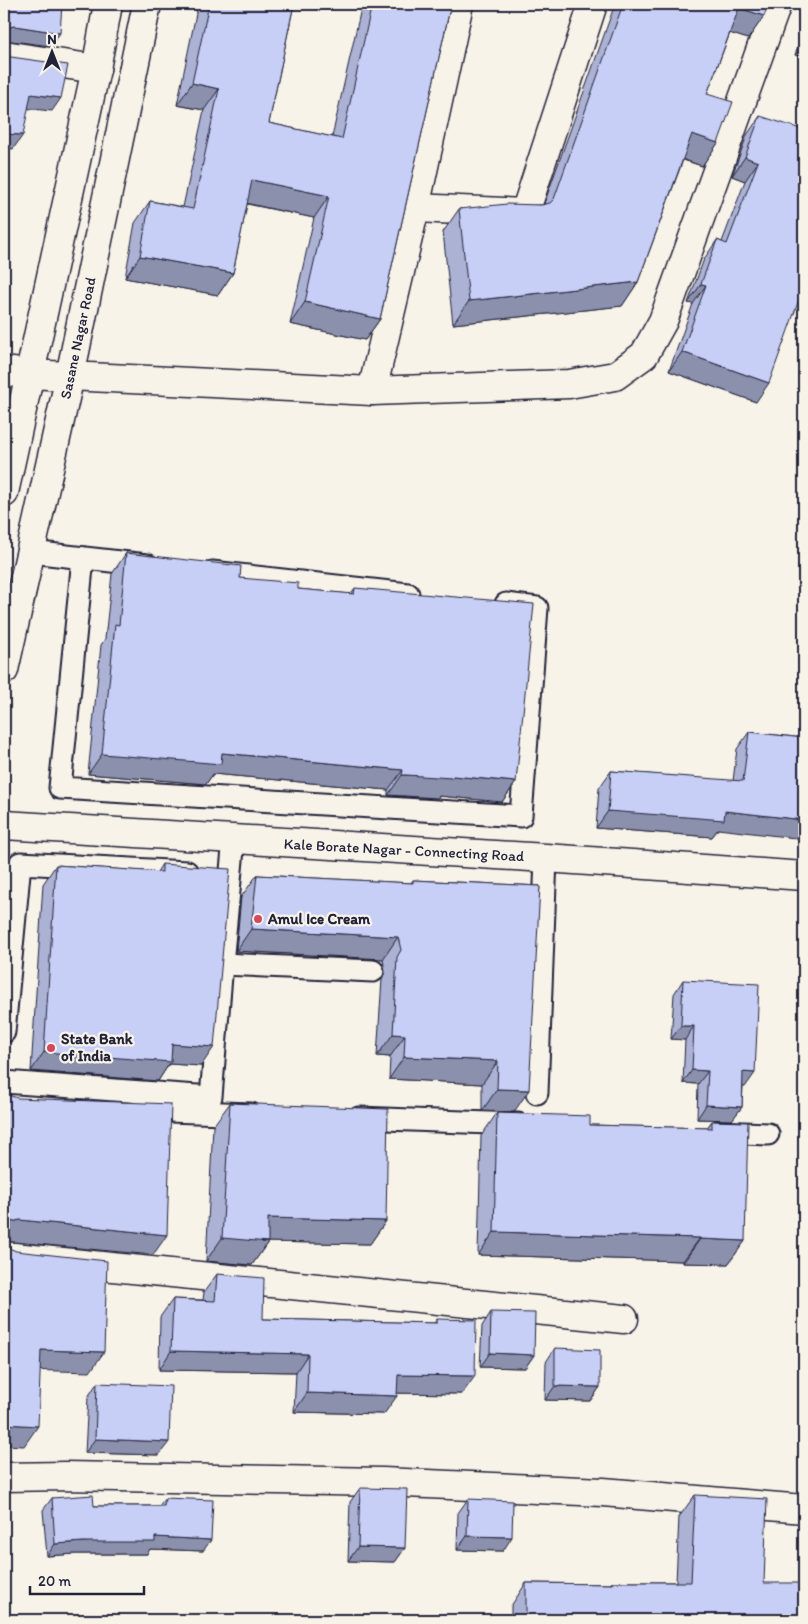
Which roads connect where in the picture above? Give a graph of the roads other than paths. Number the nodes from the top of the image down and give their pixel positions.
1 (108, 4) edge
2 (147, 4) edge
3 (459, 4) edge
4 (593, 4) edge
5 (777, 4) edge
6 (4, 55) edge
7 (96, 69) junction
8 (415, 208) junction
9 (16, 372) edge
10 (70, 376) junction
11 (372, 391) junction
12 (4, 493) edge
13 (31, 552) junction
14 (83, 558) junction
15 (162, 567) edge
16 (192, 570) edge
17 (429, 596) edge
18 (488, 602) edge
19 (4, 670) edge
20 (4, 825) edge
21 (234, 839) junction
22 (546, 858) junction
23 (215, 873) junction
24 (804, 876) edge
25 (222, 964) junction
26 (373, 971) dead end
27 (4, 1032) edge
28 (4, 1082) edge
29 (537, 1094) dead end
30 (112, 1109) edge
31 (270, 1115) edge
32 (338, 1118) edge
33 (533, 1125) edge
34 (700, 1131) edge
35 (768, 1134) dead end
36 (4, 1256) edge
37 (624, 1319) dead end
38 (4, 1477) edge
39 (804, 1509) edge

1 - 7 street
2 - 10 street, Sasane Nagar Road
3 - 8 street
4 - 8 street
5 - 11 street
6 - 7 street
7 - 9 street
8 - 11 street
9 - 10 street
9 - 12 street
10 - 11 street
10 - 13 street, Sasane Nagar Road
13 - 14 lane
13 - 19 street, Sasane Nagar Road
14 - 15 lane
14 - 18 lane
16 - 17 lane
20 - 21 street, Kale Borate Nagar - Connecting Road
21 - 22 street, Kale Borate Nagar - Connecting Road
21 - 23 lane
22 - 24 street, Kale Borate Nagar - Connecting Road
22 - 29 lane
23 - 25 lane
23 - 27 lane
25 - 26 lane
25 - 28 lane
30 - 31 lane
32 - 33 lane
34 - 35 lane
36 - 37 street
38 - 39 street

